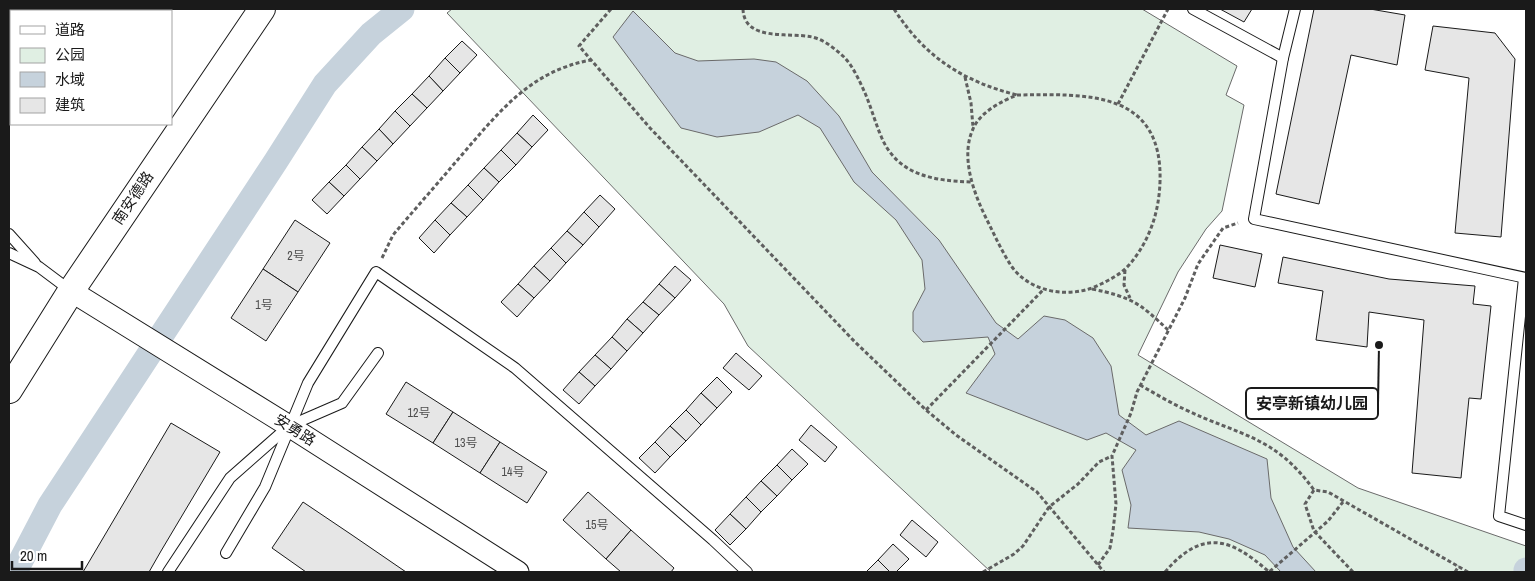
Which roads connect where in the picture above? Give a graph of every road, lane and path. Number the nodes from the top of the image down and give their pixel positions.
1 (262, 9) edge
2 (611, 9) edge
3 (743, 9) edge
4 (894, 9) edge
5 (1168, 9) edge
6 (1193, 9) edge
7 (1295, 9) edge
8 (1283, 58) junction
9 (592, 60) junction
10 (964, 77) junction
11 (1017, 95) junction
12 (1118, 104) junction
13 (973, 128) junction
14 (973, 182) junction
15 (1254, 219) junction
16 (9, 234) edge
17 (9, 252) edge
18 (39, 267) junction
19 (1125, 270) junction
20 (376, 272) junction
21 (1525, 278) edge
22 (1044, 289) junction
23 (1092, 289) junction
24 (70, 291) junction
25 (1130, 298) junction
26 (1168, 330) junction
27 (378, 353) dead end
28 (1140, 385) junction
29 (9, 390) edge
30 (926, 410) junction
31 (289, 426) junction
32 (1112, 456) junction
33 (1314, 490) junction
34 (1342, 502) junction
35 (1049, 507) junction
36 (1526, 524) edge
37 (1314, 531) junction
38 (226, 552) dead end
39 (1098, 565) junction
40 (1459, 566) junction
41 (171, 571) edge
42 (518, 572) edge
43 (747, 572) edge
44 (983, 572) edge
45 (1104, 572) edge
46 (1165, 572) edge
47 (1353, 572) edge
48 (1454, 572) edge
49 (1468, 572) edge

1 - 24 street, 南安德路
2 - 9 path
3 - 14 path
4 - 10 path
5 - 12 path
6 - 8 lane
7 - 8 lane
8 - 15 lane
9 - 20 path
9 - 30 path
10 - 11 path
10 - 13 path
11 - 12 path
11 - 13 path
12 - 19 path
13 - 14 path
14 - 22 path
15 - 21 lane
15 - 26 path
16 - 18 lane
17 - 18 lane
18 - 24 lane
19 - 23 path
19 - 25 path
20 - 31 lane
20 - 43 lane
21 - 36 lane
22 - 23 path
22 - 30 path
23 - 25 path
24 - 29 street, 南安德路
24 - 31 street, 安勇路
25 - 26 path
26 - 28 path
27 - 31 lane
28 - 32 path
28 - 33 path
30 - 35 path
31 - 38 lane
31 - 41 lane
31 - 42 street, 安勇路
32 - 35 path
32 - 39 path
33 - 34 path
33 - 37 path
34 - 37 path
34 - 40 path
35 - 39 path
35 - 44 path
37 - 46 path
37 - 47 path
39 - 45 path
40 - 48 path
40 - 49 path

